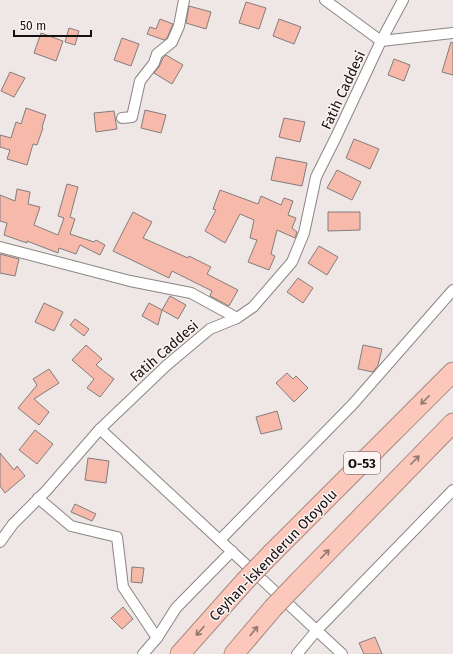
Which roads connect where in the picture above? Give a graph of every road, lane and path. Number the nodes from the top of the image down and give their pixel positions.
1 (184, 0) edge
2 (325, 0) edge
3 (403, 0) edge
4 (453, 33) edge
5 (381, 41) junction
6 (122, 118) dead end
7 (0, 247) edge
8 (453, 290) edge
9 (237, 318) junction
10 (453, 372) edge
11 (453, 423) edge
12 (100, 429) junction
13 (453, 490) edge
14 (38, 498) junction
15 (220, 540) junction
16 (0, 542) edge
17 (232, 552) junction
18 (316, 630) junction
19 (157, 638) junction
20 (144, 654) edge
21 (180, 654) edge
22 (234, 654) edge
23 (296, 654) edge
24 (342, 654) edge

1 - 6 street
2 - 5 street
3 - 5 street, Fatih Caddesi
4 - 5 street
5 - 9 street, Fatih Caddesi
7 - 9 street
8 - 15 street
9 - 12 street, Fatih Caddesi
10 -> 21 highway, Ceyhan-İskenderun Otoyolu / O-53, bridge
22 -> 11 highway, O-53, bridge
12 - 14 street, Fatih Caddesi
12 - 15 street
13 - 18 street
14 - 16 street, Fatih Caddesi
14 - 19 street
15 - 17 street
17 - 18 street
17 - 19 street
18 - 23 street
18 - 24 street
19 - 20 street

